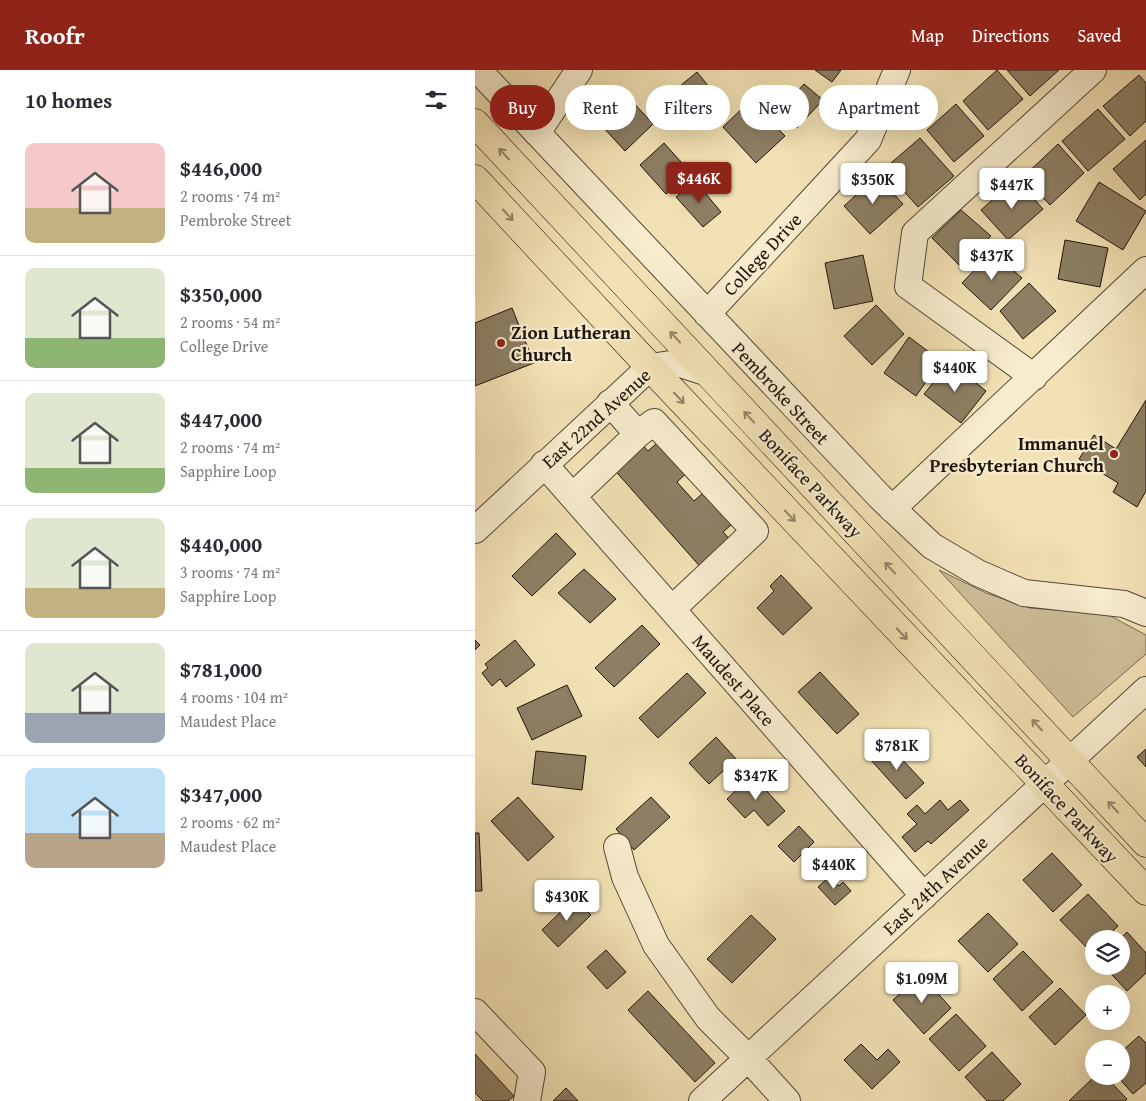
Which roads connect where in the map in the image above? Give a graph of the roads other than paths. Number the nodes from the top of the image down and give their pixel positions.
1 (478, 70) edge
2 (579, 70) edge
3 (897, 70) edge
4 (1093, 70) edge
5 (475, 124) edge
6 (537, 133) junction
7 (475, 179) edge
8 (1146, 270) edge
9 (707, 314) junction
10 (649, 367) junction
11 (708, 373) junction
12 (1033, 377) junction
13 (610, 403) junction
14 (638, 434) junction
15 (544, 464) junction
16 (573, 496) junction
17 (892, 509) junction
18 (475, 530) edge
19 (671, 609) junction
20 (1146, 613) edge
21 (1146, 690) edge
22 (1070, 760) junction
23 (1045, 784) junction
24 (1146, 843) edge
25 (617, 846) dead end
26 (1146, 891) edge
27 (924, 896) junction
28 (475, 1012) edge
29 (748, 1058) junction
30 (527, 1101) edge
31 (701, 1101) edge
32 (787, 1101) edge

1 - 6 street, Pembroke Street
2 - 6 street
3 - 9 street, College Drive
4 - 12 street
11 -> 5 main road, Boniface Parkway
6 - 9 street, Pembroke Street
7 -> 10 main road, Boniface Parkway
8 - 12 street
9 - 17 street, Pembroke Street
10 - 11 street, East 22nd Avenue
10 - 13 street, East 22nd Avenue
10 -> 23 main road, Boniface Parkway
22 -> 11 main road, Boniface Parkway
12 - 17 street
13 - 14 street
13 - 15 street, East 22nd Avenue
14 - 16 street
14 - 19 street
15 - 16 street, Maudest Place
15 - 18 street, East 22nd Avenue
16 - 19 street, Maudest Place
17 - 20 street, Pembroke Street
19 - 27 street, Maudest Place
21 - 22 street, East 24th Avenue
22 - 23 street, East 24th Avenue
24 -> 22 main road, Boniface Parkway
23 - 26 main road, Boniface Parkway
23 - 27 street, East 24th Avenue
25 - 29 street
27 - 29 street, East 24th Avenue
28 - 30 street
29 - 31 street, East 24th Avenue
29 - 32 street

